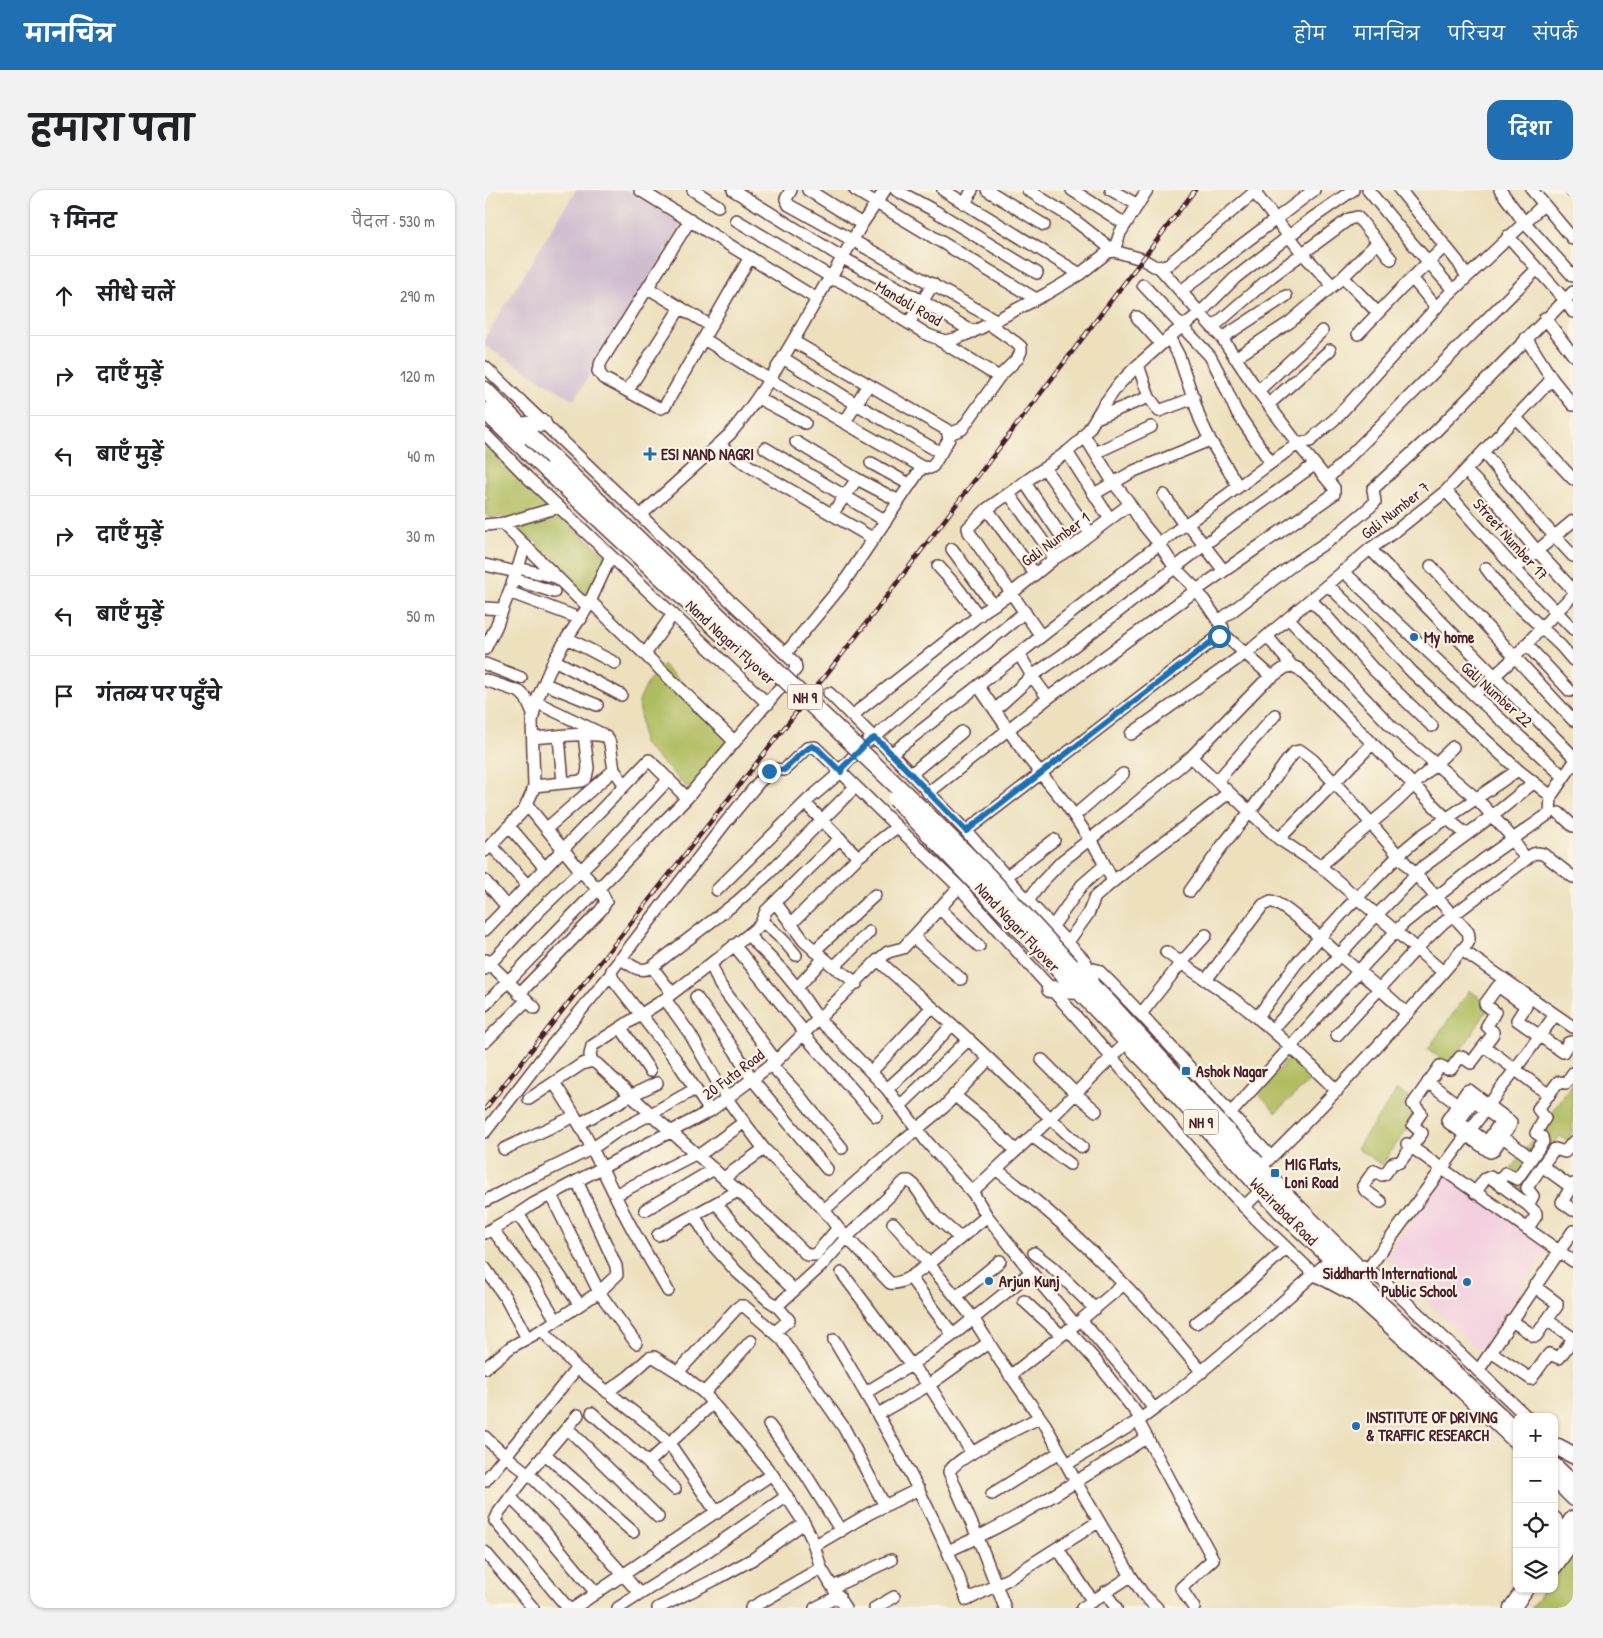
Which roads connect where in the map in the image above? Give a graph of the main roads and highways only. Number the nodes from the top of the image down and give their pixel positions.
1 (485, 390) edge
2 (485, 411) edge
3 (543, 423) road end
4 (485, 428) edge
5 (503, 428) junction
6 (526, 431) junction
7 (1065, 968) junction
8 (1086, 988) junction
9 (1050, 989) road end
10 (1331, 1252) junction
11 (1364, 1284) junction
12 (1513, 1415) edge
13 (1513, 1428) edge
14 (1560, 1450) edge
15 (1558, 1470) edge
16 (1573, 1471) edge
17 (1573, 1484) edge
18 (1573, 1519) edge
19 (1566, 1546) edge
20 (1558, 1559) edge
21 (1522, 1593) edge
22 (1535, 1593) edge
23 (1512, 1608) edge
24 (1525, 1608) edge

1 - 6 highway, NH 9
2 - 5 highway, NH 9
3 - 6 highway
4 - 5 highway
5 - 7 highway, Nand Nagari Flyover / NH 9, bridge
6 - 7 highway, Nand Nagari Flyover / NH 9, bridge
7 - 8 highway, Nand Nagari Flyover / NH 9
8 - 9 highway
8 - 10 highway, Wazirabad Road / NH 9
8 - 10 highway, Wazirabad Road / NH 9
10 - 11 highway, NH 9
11 - 12 highway, NH 9
11 - 13 highway, NH 9
14 - 16 highway
15 - 17 highway
18 - 19 highway
19 - 20 highway
21 - 23 highway
22 - 24 highway

